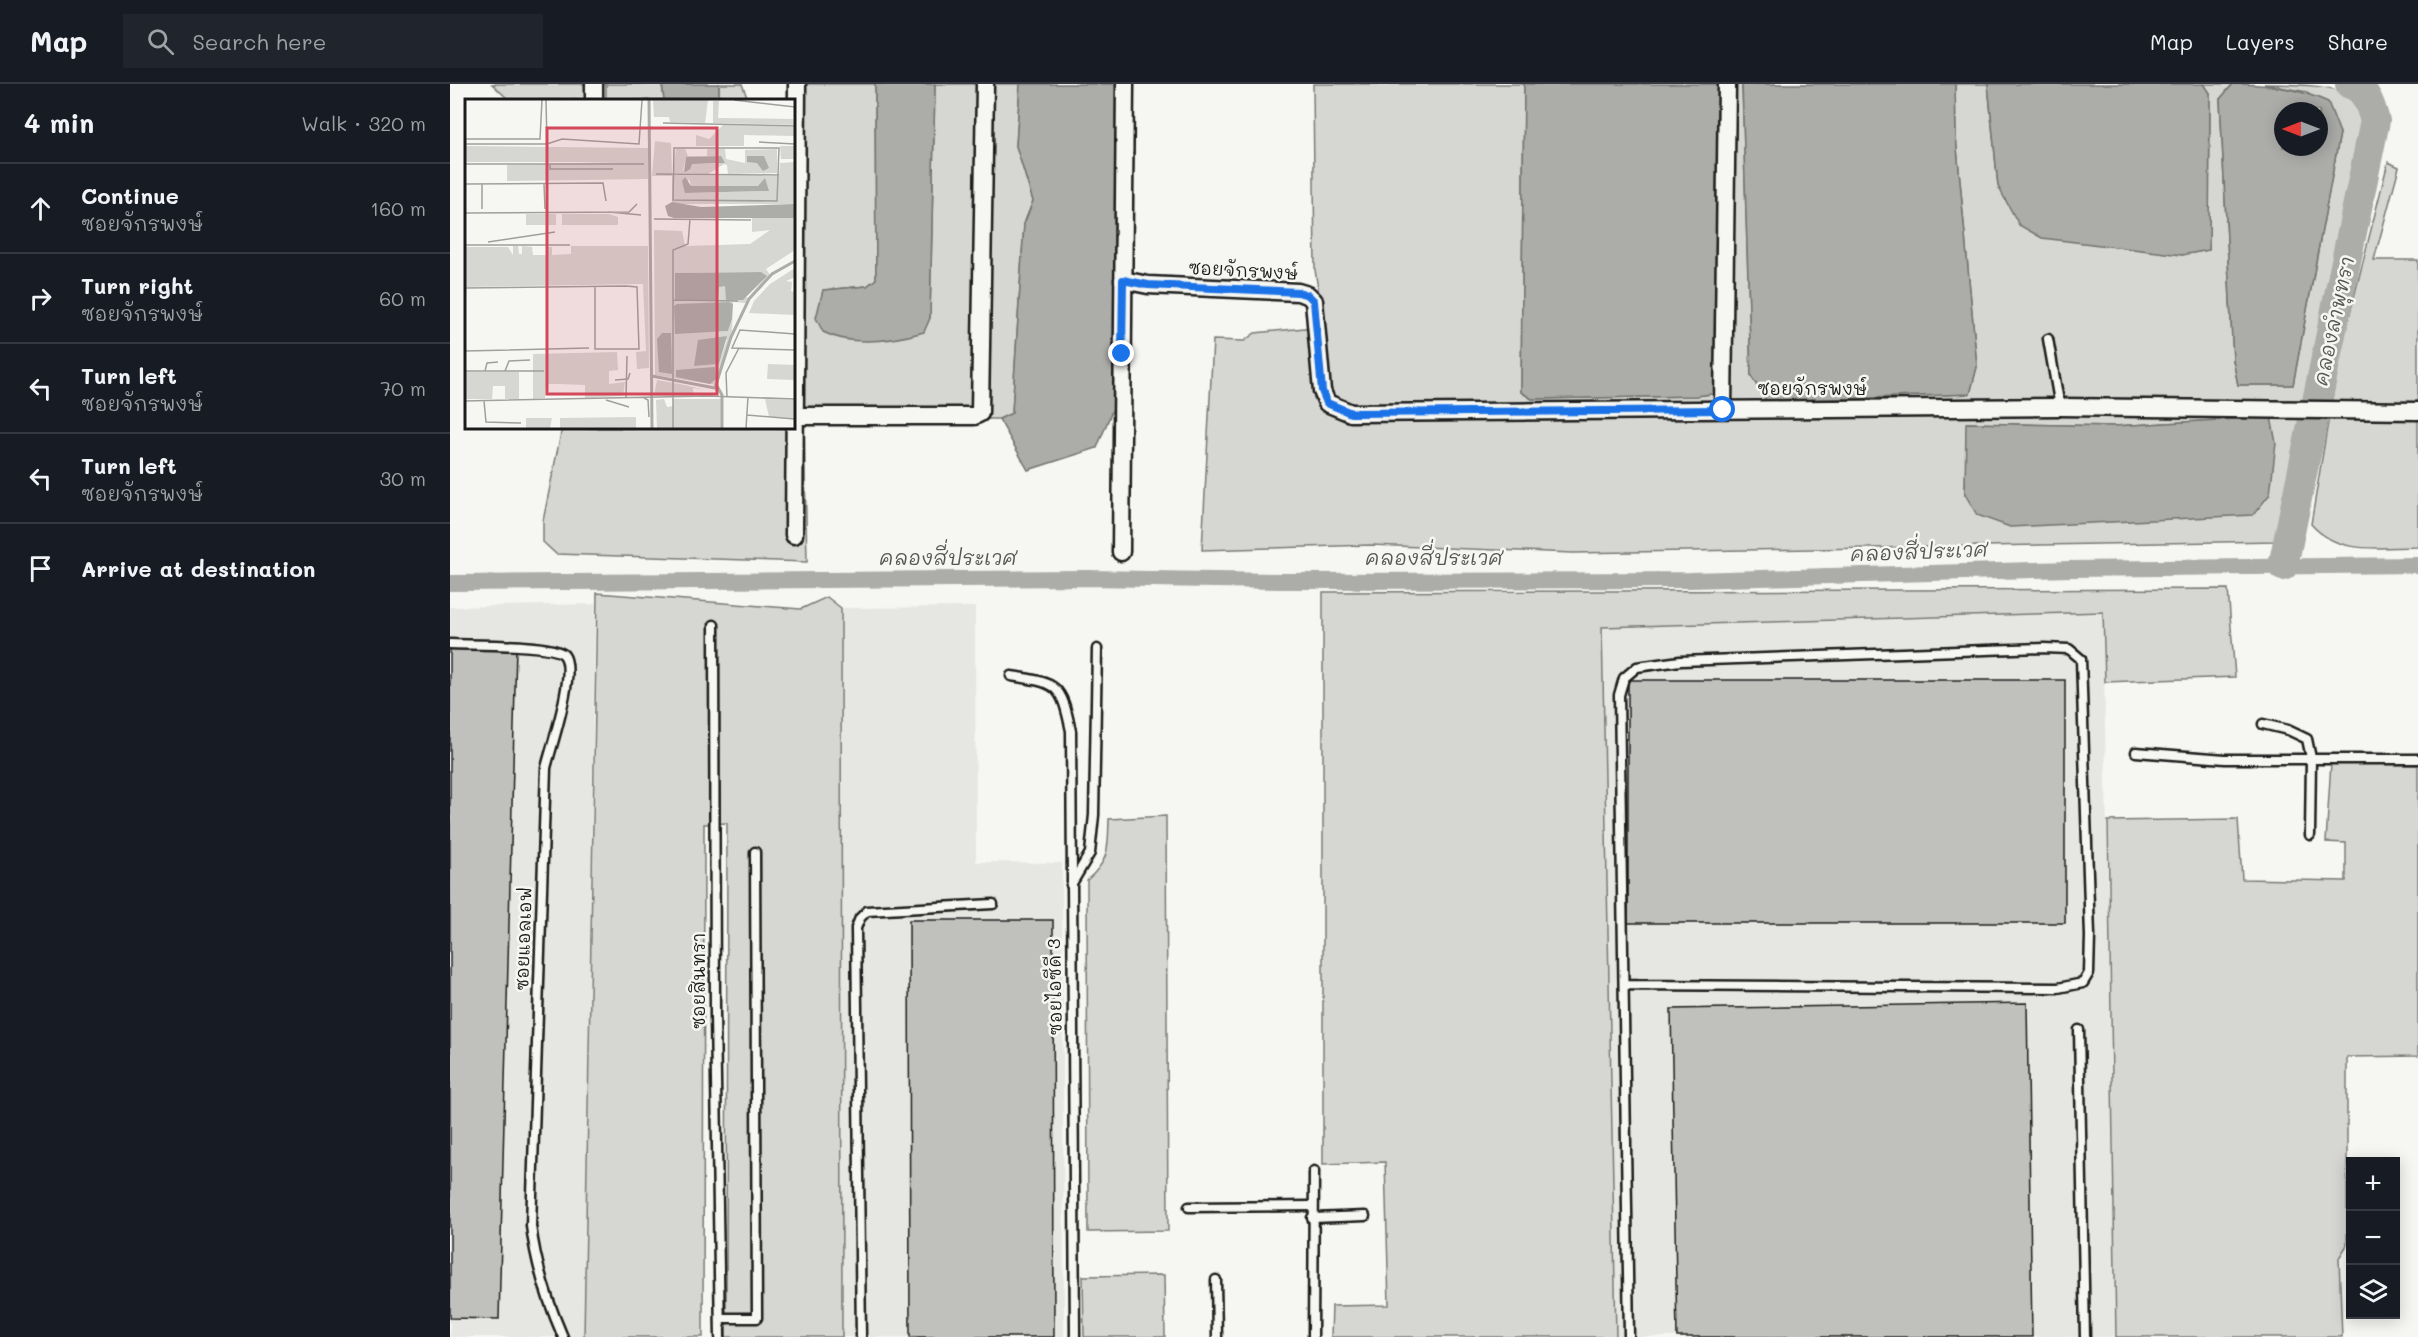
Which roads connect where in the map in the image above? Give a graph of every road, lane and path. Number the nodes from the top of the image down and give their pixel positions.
1 (797, 84) edge
2 (985, 84) edge
3 (1125, 84) edge
4 (1727, 84) edge
5 (1123, 280) junction
6 (795, 305) edge
7 (2048, 339) dead end
8 (2060, 407) junction
9 (1723, 410) junction
10 (2418, 411) edge
11 (795, 416) edge
12 (794, 429) edge
13 (794, 534) dead end
14 (1121, 552) dead end
15 (714, 625) dead end
16 (450, 644) edge
17 (1097, 649) dead end
18 (1011, 676) dead end
19 (2263, 724) dead end
20 (2136, 752) dead end
21 (2311, 758) junction
22 (2418, 759) edge
23 (2310, 835) dead end
24 (755, 852) dead end
25 (1071, 885) junction
26 (993, 904) dead end
27 (1625, 985) junction
28 (2079, 1030) dead end
29 (1314, 1171) dead end
30 (1312, 1206) junction
31 (1189, 1207) dead end
32 (1365, 1216) dead end
33 (1312, 1218) junction
34 (1216, 1280) dead end
35 (721, 1318) junction
36 (563, 1337) edge
37 (720, 1337) edge
38 (861, 1337) edge
39 (1075, 1337) edge
40 (1217, 1337) edge
41 (1313, 1337) edge
42 (1629, 1337) edge
43 (2085, 1337) edge

1 - 6 street
2 - 11 street
3 - 5 street
4 - 9 street
5 - 9 street, ซอยจักรพงษ์
5 - 14 street
7 - 8 lane
8 - 9 street, ซอยจักรพงษ์
8 - 10 street, ซอยจักรพงษ์
12 - 13 street
15 - 35 lane, ซอยสินทรา
16 - 36 lane, ซอยแอลเอฟ
17 - 25 lane
18 - 25 lane, ซอยไอซีดี 3
19 - 21 lane
20 - 21 lane
21 - 22 lane
21 - 23 lane
24 - 35 lane
25 - 39 lane, ซอยไอซีดี 3
26 - 38 lane
27 - 27 lane
27 - 42 lane
28 - 43 lane
29 - 30 lane
30 - 31 lane
30 - 33 lane
32 - 33 lane
33 - 41 lane
34 - 40 lane
35 - 37 lane, ซอยสินทรา

